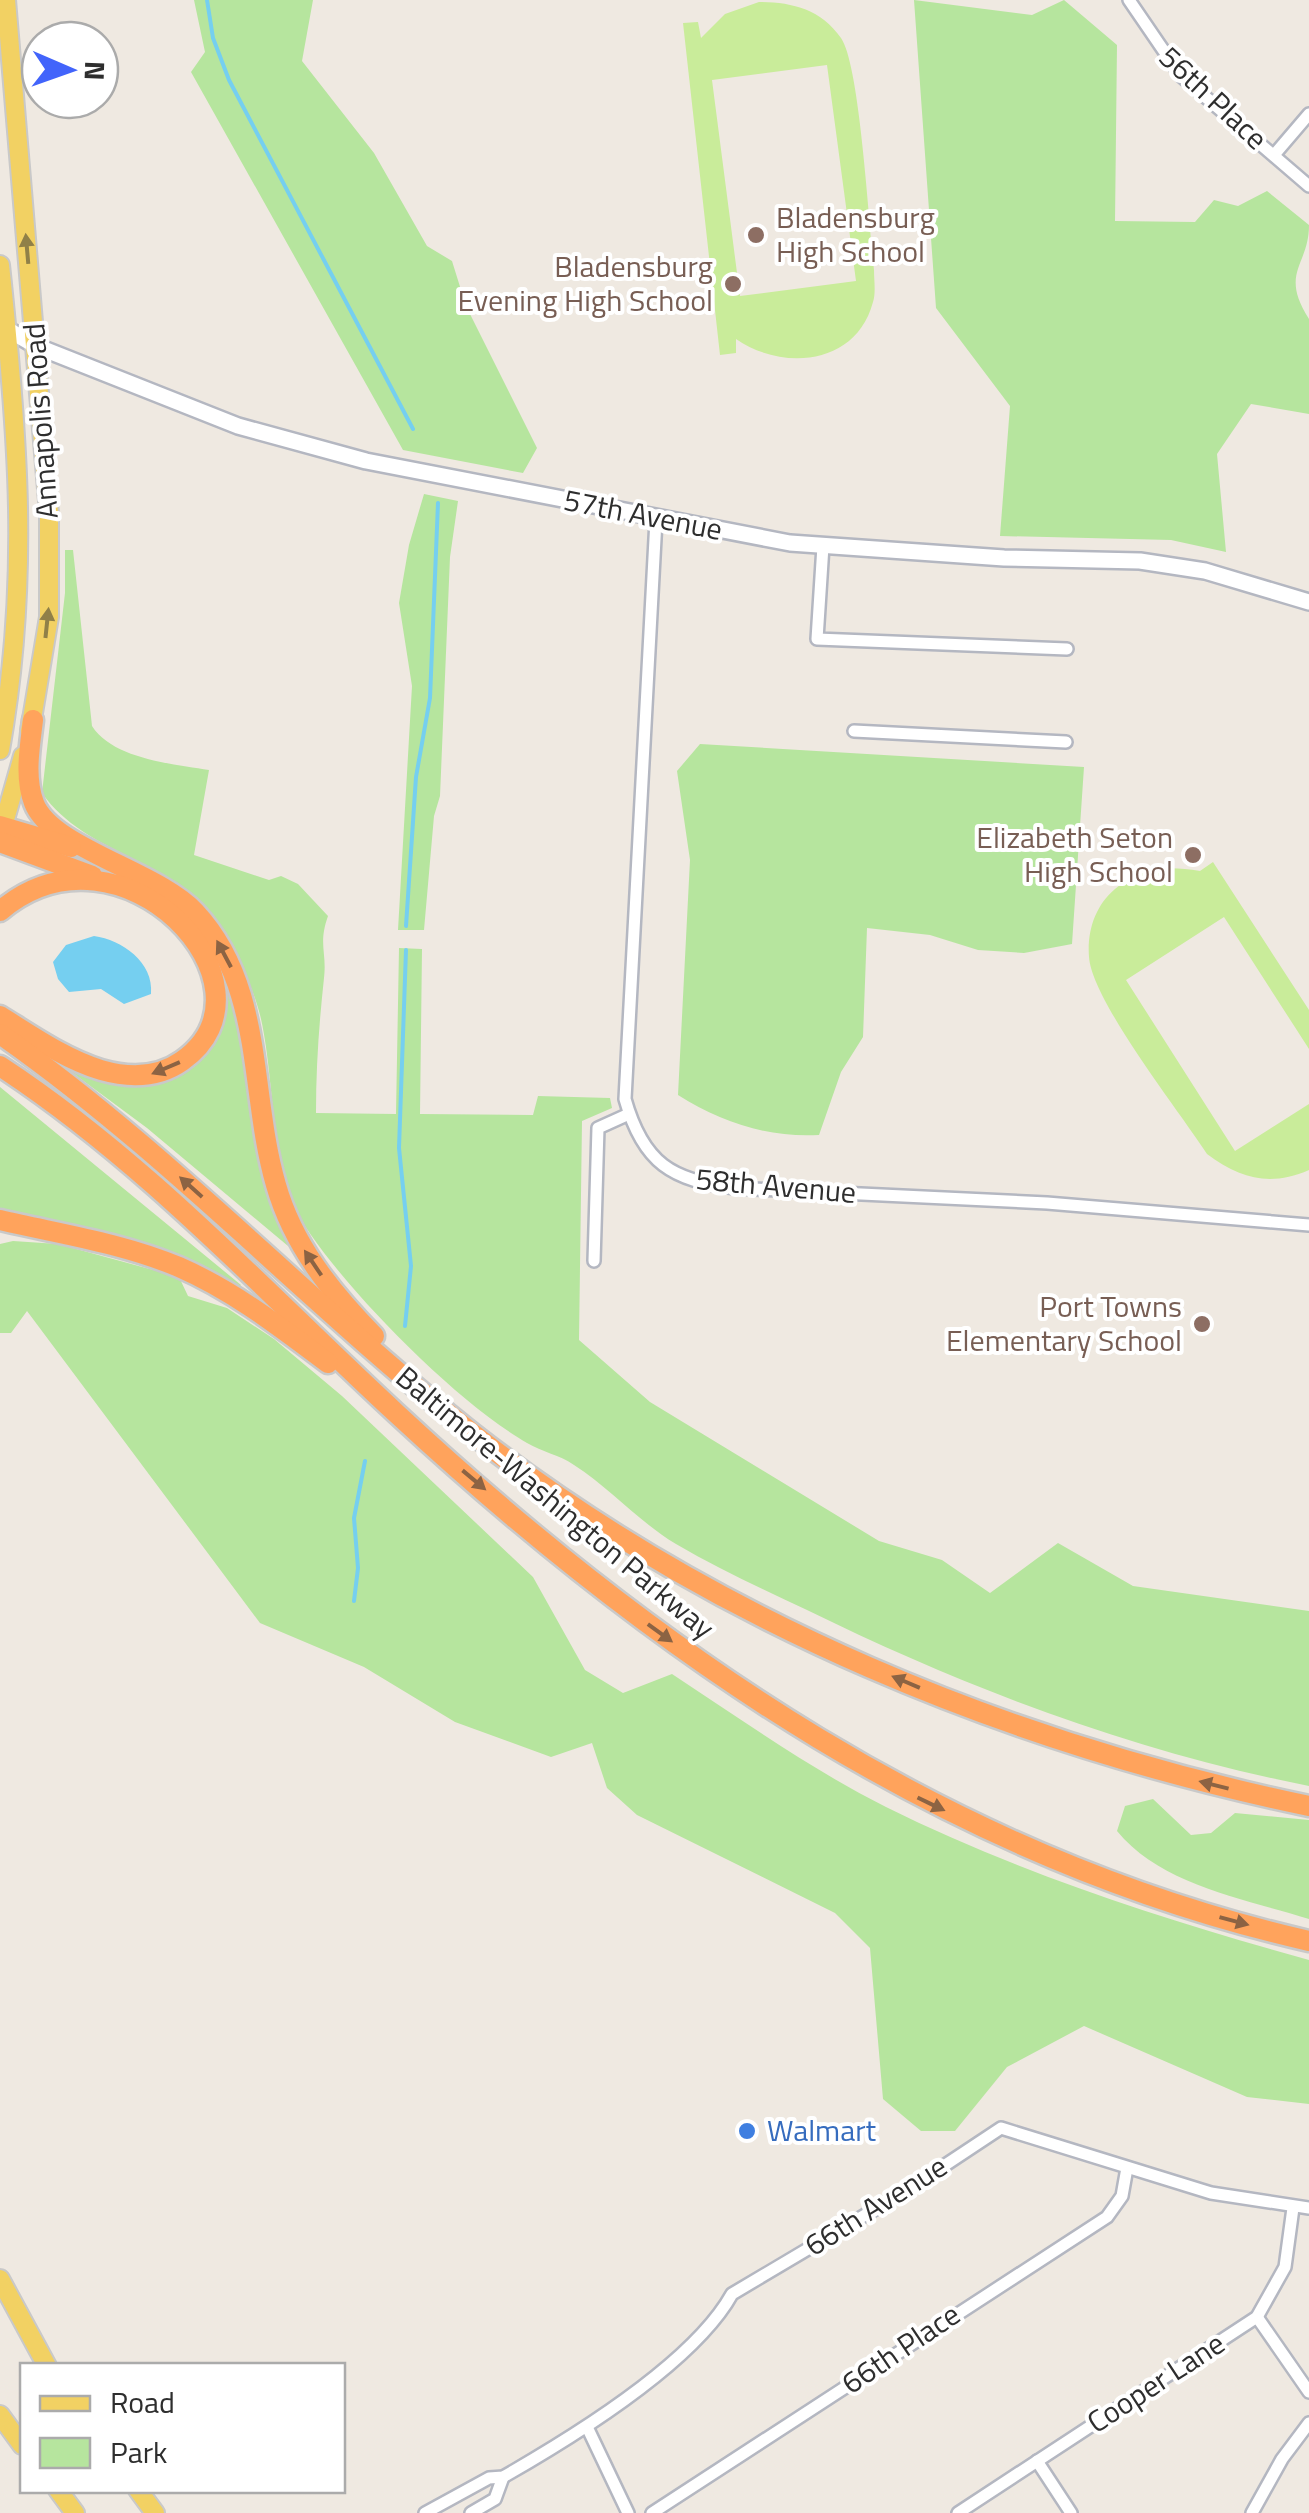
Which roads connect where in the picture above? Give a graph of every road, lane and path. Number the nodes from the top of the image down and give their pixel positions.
1 (6, 0) edge
2 (1130, 0) edge
3 (1309, 114) edge
4 (1274, 155) junction
5 (1309, 186) edge
6 (0, 265) edge
7 (3, 326) edge
8 (36, 346) junction
9 (656, 520) junction
10 (823, 546) junction
11 (1309, 602) edge
12 (1066, 649) dead end
13 (33, 720) junction
14 (854, 731) dead end
15 (1066, 742) dead end
16 (0, 750) edge
17 (1, 833) edge
18 (107, 870) junction
19 (0, 911) edge
20 (0, 1016) edge
21 (0, 1034) edge
22 (0, 1066) edge
23 (630, 1114) junction
24 (0, 1220) edge
25 (1309, 1225) edge
26 (0, 1234) edge
27 (58, 1234) junction
28 (594, 1261) dead end
29 (448, 1414) junction
30 (400, 1417) junction
31 (1309, 1806) edge
32 (1309, 1941) edge
33 (1127, 2168) junction
34 (1292, 2208) junction
35 (1309, 2208) edge
36 (0, 2279) edge
37 (1258, 2317) junction
38 (46, 2363) edge
39 (1309, 2392) edge
40 (0, 2415) edge
41 (1309, 2422) edge
42 (588, 2429) junction
43 (20, 2442) edge
44 (1036, 2461) junction
45 (502, 2477) junction
46 (60, 2493) edge
47 (76, 2513) edge
48 (425, 2513) edge
49 (471, 2513) edge
50 (628, 2513) edge
51 (652, 2513) edge
52 (958, 2513) edge
53 (1071, 2513) edge
54 (1252, 2513) edge

8 -> 1 main road, Annapolis Road
2 - 4 street, 56th Place
3 - 4 street
4 - 5 street, 56th Place
6 - 7 main road, Annapolis Road
7 - 8 street, 57th Avenue
7 - 16 main road, Annapolis Road
8 - 9 street, 57th Avenue
13 -> 8 main road, Annapolis Road
9 - 10 street, 57th Avenue
9 - 23 street, 58th Avenue
10 - 11 street, 57th Avenue
10 - 12 street
13 - 17 main road, Annapolis Road
13 - 18 highway
14 - 15 street
17 - 18 highway
18 - 19 highway
18 -> 20 highway
29 -> 18 highway
29 -> 21 highway, Baltimore-Washington Parkway
22 - 30 highway, Baltimore-Washington Parkway
23 - 25 street, 58th Avenue
23 - 28 street
24 - 27 highway
26 - 27 highway
27 - 30 highway
31 -> 29 highway, Baltimore-Washington Parkway
30 -> 32 highway, Baltimore-Washington Parkway
33 - 34 street, 66th Avenue
33 - 42 street, 66th Avenue
33 - 51 street, 66th Place
34 - 35 street, 66th Avenue
34 - 37 street, Cooper Lane
36 - 38 main road
37 - 39 street
37 - 44 street, Cooper Lane
40 - 43 main road
41 - 54 street
42 - 45 street, 66th Avenue
42 - 50 street
44 - 52 street, Cooper Lane
44 - 53 street
45 - 48 street, 66th Avenue
45 - 49 street, 66th Avenue
46 - 47 main road

